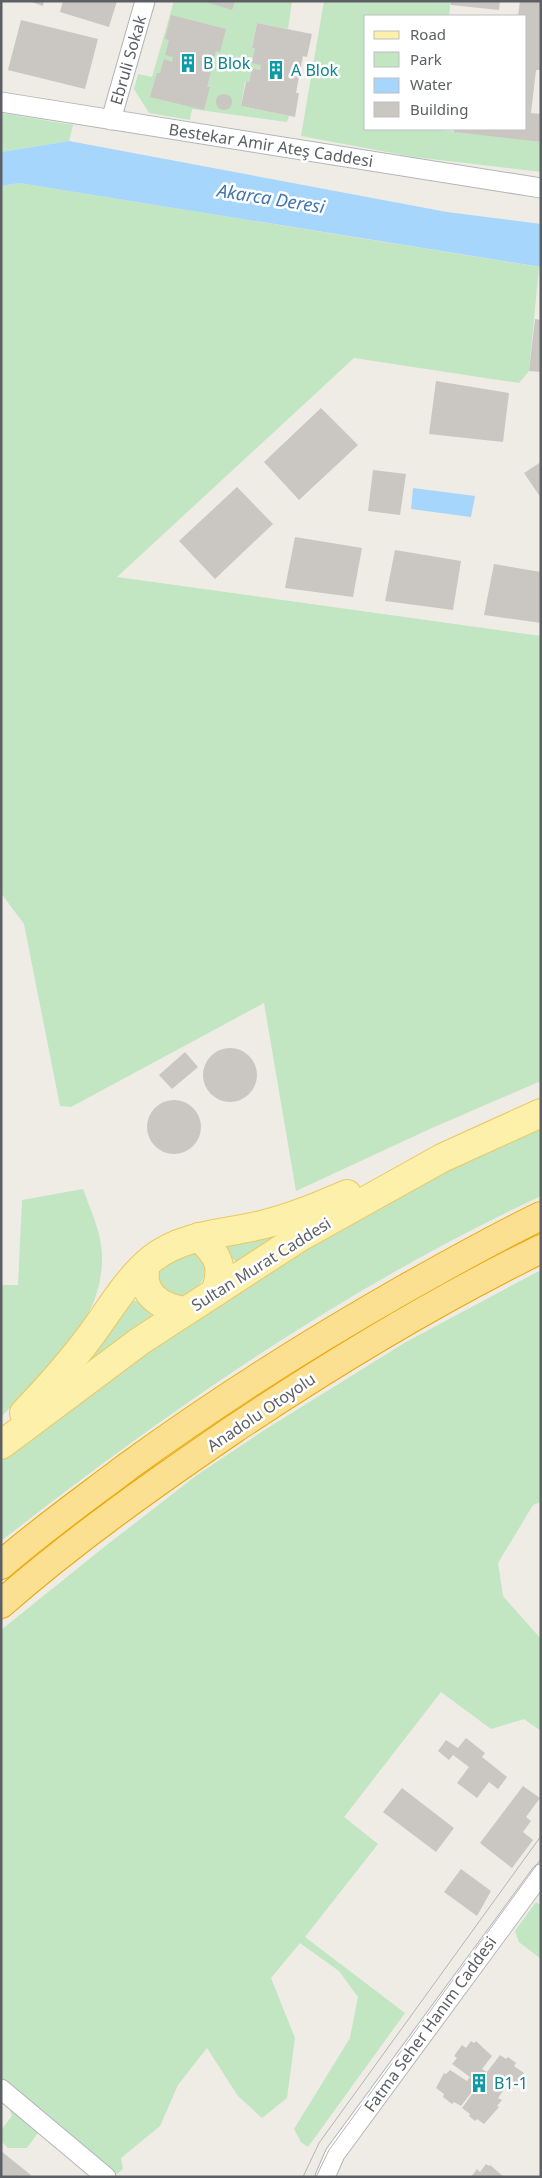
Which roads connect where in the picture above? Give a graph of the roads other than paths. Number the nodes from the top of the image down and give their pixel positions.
1 (145, 1) edge
2 (1, 102) edge
3 (111, 120) junction
4 (541, 188) edge
5 (541, 1113) edge
6 (442, 1158) junction
7 (541, 1216) edge
8 (199, 1237) junction
9 (541, 1249) edge
10 (146, 1265) junction
11 (215, 1292) junction
12 (185, 1310) junction
13 (1, 1436) edge
14 (1, 1445) edge
15 (1, 1565) edge
16 (1, 1604) edge
17 (541, 1874) edge
18 (1, 2089) edge
19 (106, 2177) edge
20 (325, 2177) edge

1 - 3 street, Ebruli Sokak
2 - 3 street, Bestekar Amir Ateş Caddesi
3 - 4 street, Bestekar Amir Ateş Caddesi
5 - 6 main road, Sultan Murat Caddesi
6 - 8 main road
6 - 11 main road, Sultan Murat Caddesi
7 - 15 highway, Anadolu Otoyolu
8 - 10 main road
8 - 11 main road
9 - 16 highway, Anadolu Otoyolu
10 - 12 main road
10 - 13 main road
11 - 12 main road, Sultan Murat Caddesi
12 - 14 main road, Sultan Murat Caddesi
17 - 20 street, Fatma Seher Hanım Caddesi
18 - 19 street

